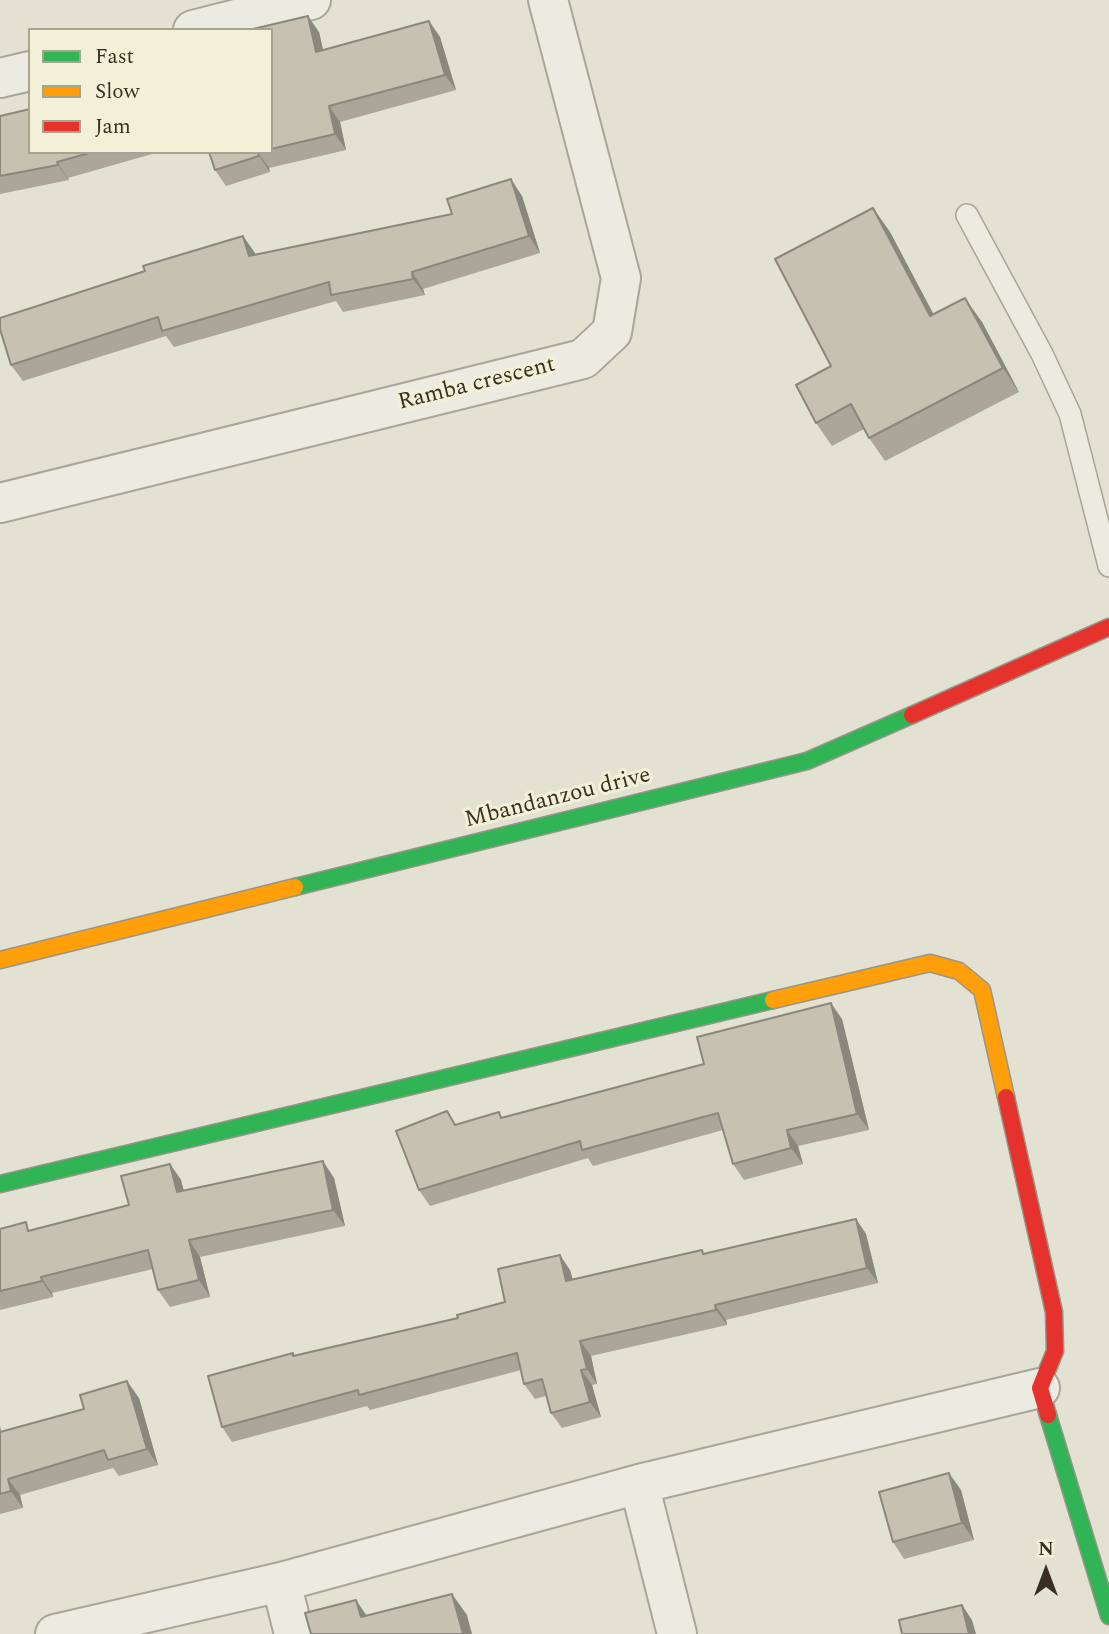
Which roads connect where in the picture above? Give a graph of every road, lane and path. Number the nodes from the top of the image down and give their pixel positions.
1 (311, 0) edge
2 (548, 0) edge
3 (201, 28) edge
4 (28, 71) edge
5 (0, 78) edge
6 (967, 215) dead end
7 (0, 503) edge
8 (1109, 566) edge
9 (1109, 627) edge
10 (0, 960) edge
11 (0, 1184) edge
12 (1040, 1388) junction
13 (639, 1484) junction
14 (281, 1582) junction
15 (1106, 1596) edge
16 (55, 1634) edge
17 (294, 1634) edge
18 (677, 1634) edge

1 - 3 street
2 - 7 street, Ramba crescent
4 - 5 street
6 - 8 lane
9 - 10 street, Mbandanzou drive
11 - 12 street
12 - 13 street
12 - 15 street
13 - 14 street
13 - 18 street
14 - 16 street
14 - 17 street

